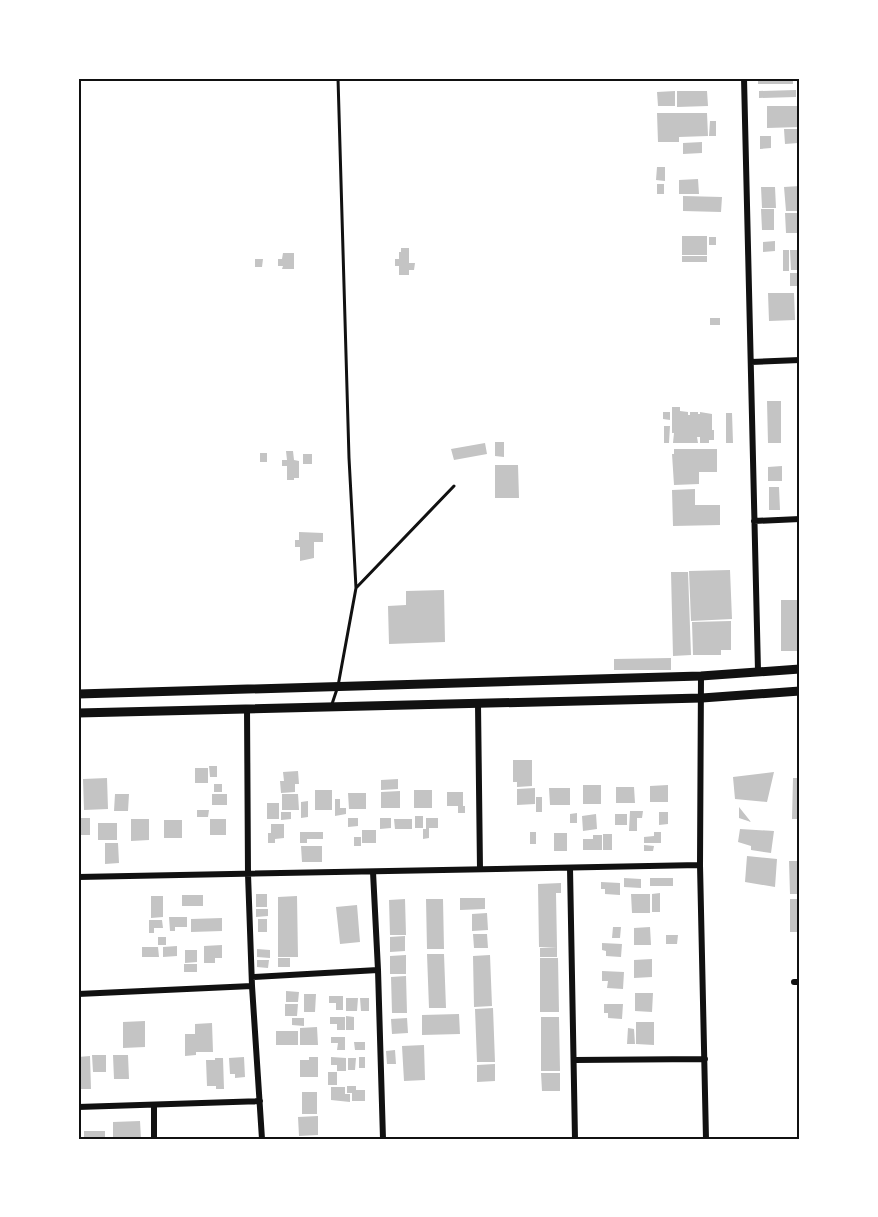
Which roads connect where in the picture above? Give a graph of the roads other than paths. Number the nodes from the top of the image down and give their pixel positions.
1 (338, 78) edge
2 (744, 78) edge
3 (800, 360) edge
4 (751, 362) junction
5 (454, 486) dead end
6 (800, 519) edge
7 (754, 521) junction
8 (356, 588) junction
9 (800, 669) edge
10 (758, 671) junction
11 (702, 676) junction
12 (338, 686) junction
13 (800, 691) edge
14 (78, 694) edge
15 (702, 698) junction
16 (478, 704) junction
17 (332, 706) junction
18 (247, 708) junction
19 (78, 713) edge
20 (700, 865) junction
21 (570, 868) junction
22 (480, 869) junction
23 (373, 872) junction
24 (248, 874) junction
25 (78, 877) edge
26 (378, 970) junction
27 (252, 977) junction
28 (252, 986) junction
29 (78, 994) edge
30 (705, 1059) junction
31 (574, 1060) junction
32 (260, 1101) junction
33 (154, 1105) junction
34 (78, 1107) edge
35 (154, 1139) edge
36 (262, 1139) edge
37 (383, 1139) edge
38 (575, 1139) edge
39 (706, 1139) edge

1 - 8 lane
2 - 4 street
3 - 4 street
4 - 7 street
5 - 8 lane
6 - 7 street
7 - 10 street
8 - 12 lane
9 - 10 main road
10 - 11 main road
11 - 12 main road
11 - 15 street
12 - 14 main road
12 - 17 lane
13 - 15 main road
15 - 16 main road
15 - 20 street
16 - 17 main road
16 - 22 street
17 - 18 main road
18 - 19 main road
18 - 24 street
20 - 21 street
20 - 30 street
21 - 22 street
21 - 31 street
22 - 23 street
23 - 24 street
23 - 26 street
24 - 25 street
24 - 27 street
26 - 27 street
26 - 37 street
27 - 28 street
28 - 29 street
28 - 32 street
30 - 31 street
30 - 39 street
31 - 38 street
32 - 33 street
32 - 36 street
33 - 34 street
33 - 35 street

